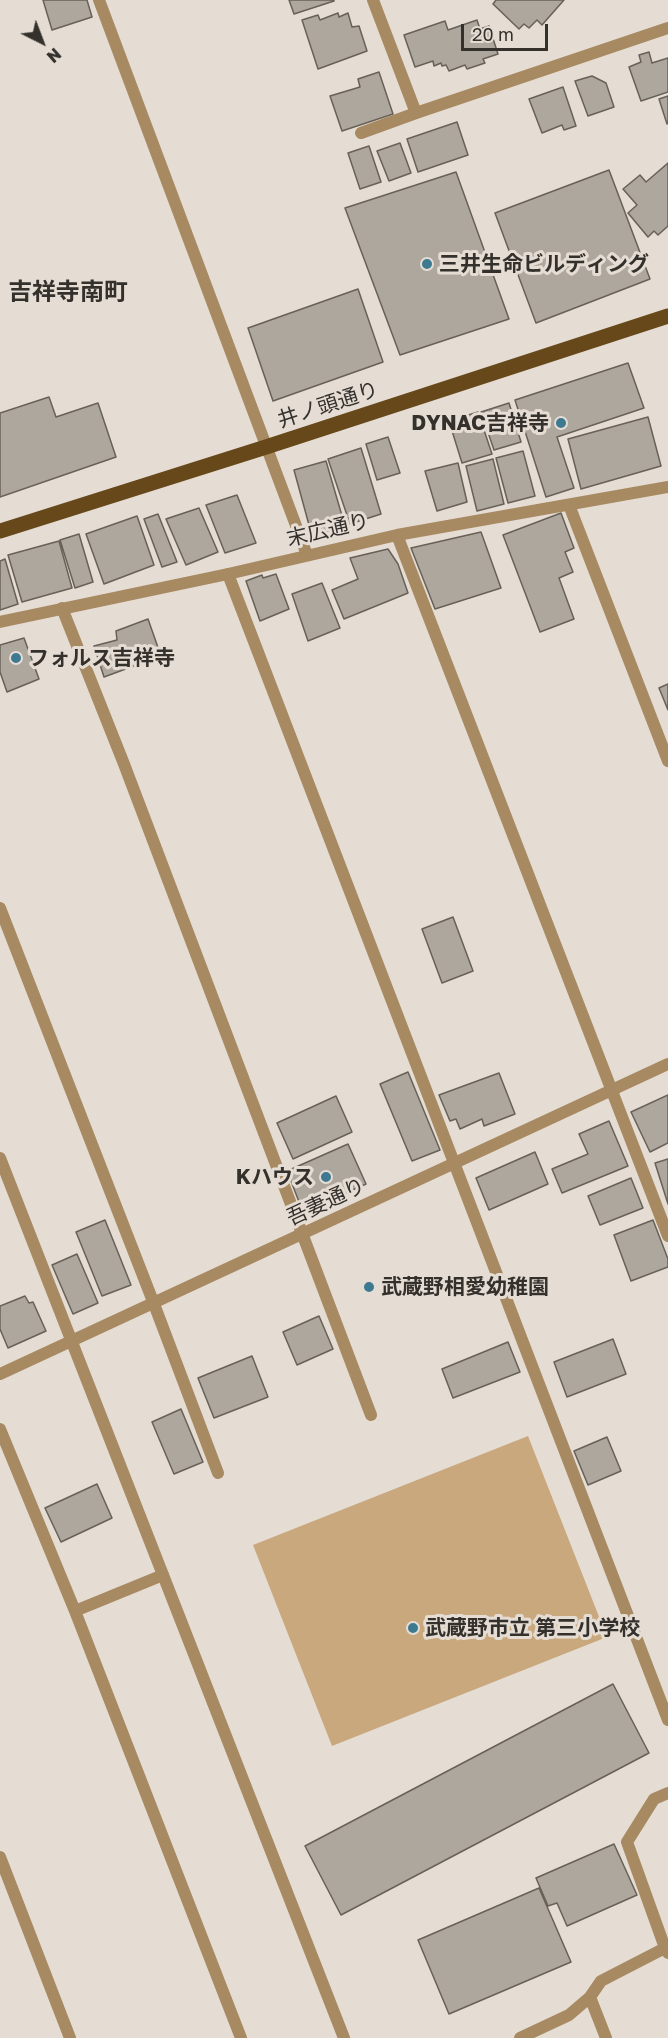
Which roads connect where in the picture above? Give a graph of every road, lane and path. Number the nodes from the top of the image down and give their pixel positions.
1 (99, 0) edge
2 (373, 0) edge
3 (668, 28) edge
4 (416, 113) junction
5 (361, 133) dead end
6 (668, 316) edge
7 (266, 447) junction
8 (668, 488) edge
9 (569, 505) junction
10 (0, 531) edge
11 (397, 534) junction
12 (307, 555) junction
13 (228, 574) junction
14 (62, 608) junction
15 (0, 622) edge
16 (668, 761) edge
17 (0, 908) edge
18 (668, 1064) edge
19 (612, 1090) junction
20 (0, 1158) edge
21 (454, 1163) junction
22 (303, 1234) junction
23 (668, 1236) edge
24 (154, 1304) junction
25 (70, 1341) junction
26 (0, 1374) edge
27 (371, 1416) dead end
28 (0, 1429) edge
29 (218, 1473) dead end
30 (163, 1575) junction
31 (75, 1611) junction
32 (668, 1720) edge
33 (668, 1792) edge
34 (0, 1857) edge
35 (666, 1951) edge
36 (590, 1997) junction
37 (70, 2038) edge
38 (241, 2038) edge
39 (344, 2038) edge
40 (520, 2038) edge
41 (606, 2038) edge

1 - 7 street
2 - 4 street
3 - 4 street
4 - 5 street
6 - 7 main road, 井ノ頭通り
7 - 10 main road, 井ノ頭通り
7 - 12 street
8 - 9 street, 末広通り
9 - 11 street, 末広通り
9 - 16 street
11 - 12 street, 末広通り
11 - 19 street
12 - 13 street, 末広通り
13 - 14 street, 末広通り
13 - 21 street
14 - 15 street, 末広通り
14 - 22 street
17 - 24 street
18 - 19 street, 吾妻通り
19 - 21 street, 吾妻通り
19 - 23 street
20 - 25 street
21 - 22 street, 吾妻通り
21 - 32 street
22 - 24 street, 吾妻通り
22 - 27 street
24 - 25 street, 吾妻通り
24 - 29 street
25 - 26 street, 吾妻通り
25 - 30 street
28 - 31 street
30 - 31 street
30 - 39 street
31 - 38 street
33 - 35 street
34 - 37 street
35 - 36 street
36 - 40 street
36 - 41 street

